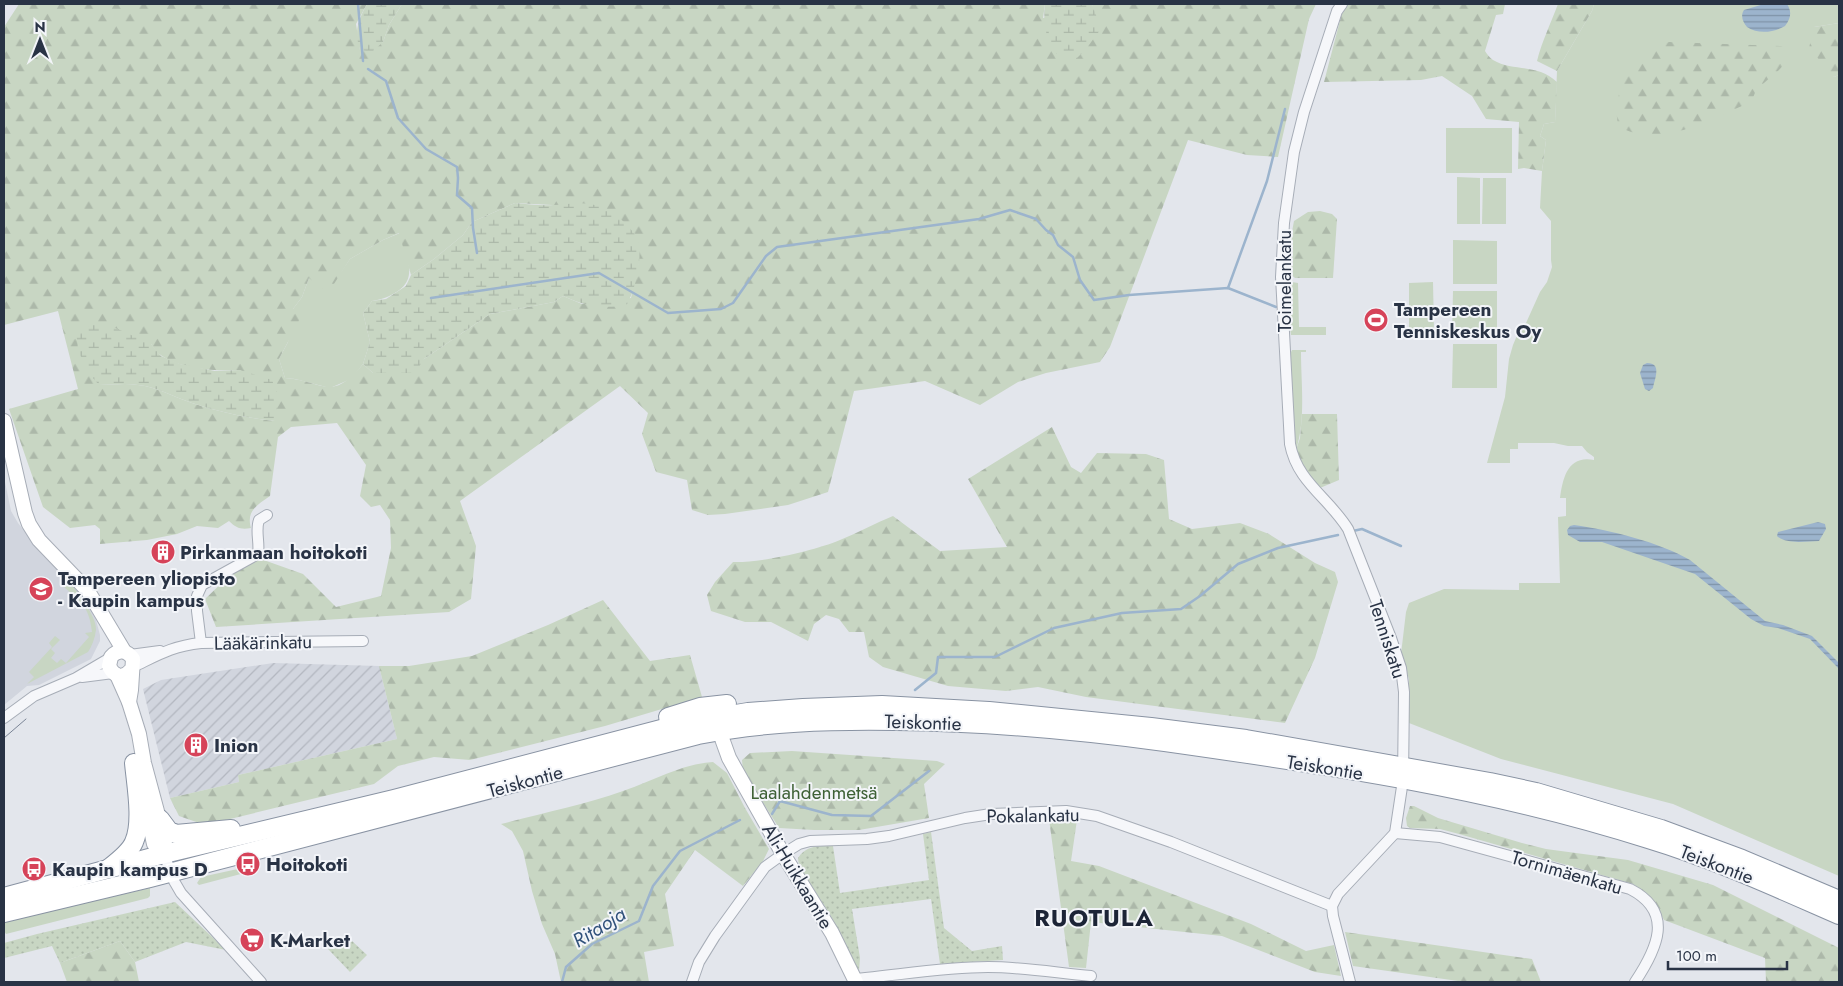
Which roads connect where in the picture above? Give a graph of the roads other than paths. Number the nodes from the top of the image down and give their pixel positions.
1 (1342, 4) edge
2 (4, 421) edge
3 (267, 515) dead end
4 (1341, 518) joint
5 (363, 641) dead end
6 (201, 643) junction
7 (123, 659) junction
8 (115, 674) junction
9 (76, 678) junction
10 (130, 708) junction
11 (803, 708) junction
12 (4, 718) edge
13 (716, 724) junction
14 (620, 739) junction
15 (134, 763) junction
16 (1403, 773) junction
17 (160, 819) junction
18 (256, 832) junction
19 (1395, 833) junction
20 (164, 854) junction
21 (783, 854) junction
22 (107, 869) junction
23 (170, 872) junction
24 (4, 897) edge
25 (1839, 900) edge
26 (1332, 906) junction
27 (4, 912) edge
28 (1839, 915) edge
29 (1091, 976) dead end
30 (258, 981) edge
31 (856, 981) edge
32 (692, 982) edge
33 (1350, 982) edge
34 (1634, 982) edge

1 - 4 street, Toimelankatu
2 - 7 street
3 - 6 street
4 - 16 street, Tenniskatu
5 - 6 street, Lääkärinkatu
6 - 7 street, Lääkärinkatu
7 - 8 street
7 - 9 street, Lääkärinkatu
7 - 10 street
8 - 9 street
8 - 10 street
9 - 12 street
10 - 15 street
10 - 17 street
11 - 13 highway, Teiskontie
11 - 14 highway
11 - 16 highway, Teiskontie
13 - 14 highway, Teiskontie
13 - 16 highway, Teiskontie
13 - 21 street, Ali-Huikkaantie
13 - 23 highway, Teiskontie
14 - 18 highway, Teiskontie
15 - 20 street
15 - 22 highway
16 - 19 street, Tenniskatu
16 - 25 highway, Teiskontie
16 - 28 highway, Teiskontie
17 - 18 highway
17 - 20 street
18 - 20 highway, Teiskontie
19 - 26 street
19 - 34 street, Tornimäenkatu
20 - 22 highway, Teiskontie
20 - 23 street
21 - 26 street, Pokalankatu
21 - 31 street, Ali-Huikkaantie
21 - 32 street, Pokalankatu
22 - 24 highway, Teiskontie
23 - 27 highway, Teiskontie
23 - 30 street
26 - 33 street
29 - 31 street

